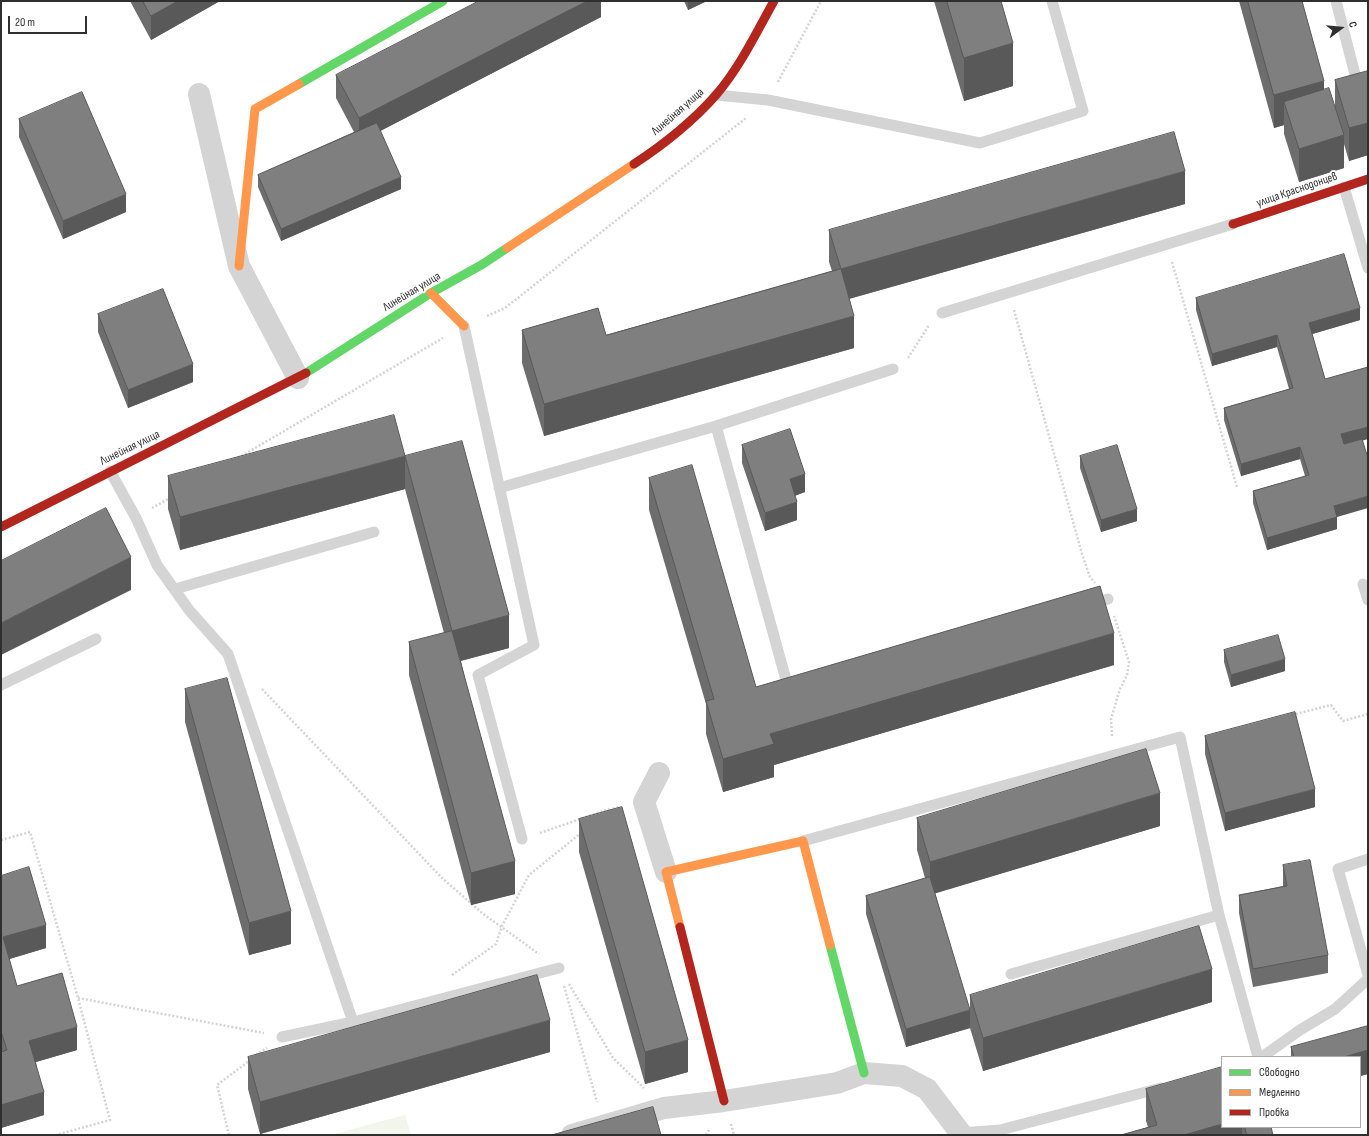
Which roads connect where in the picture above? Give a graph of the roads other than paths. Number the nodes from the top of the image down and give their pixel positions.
1 (443, 1) edge
2 (774, 1) edge
3 (1052, 1) edge
4 (1336, 1) edge
5 (1368, 84) edge
6 (199, 94) dead end
7 (716, 95) junction
8 (1368, 179) edge
9 (1344, 187) junction
10 (1234, 224) joint
11 (239, 266) junction
12 (1368, 268) edge
13 (431, 293) junction
14 (942, 313) road end
15 (464, 326) joint
16 (893, 369) road end
17 (298, 378) junction
18 (716, 426) junction
19 (110, 471) junction
20 (499, 488) junction
21 (1, 527) edge
22 (374, 532) dead end
23 (1363, 584) dead end
24 (175, 589) junction
25 (1108, 599) road end
26 (1368, 600) edge
27 (1078, 607) edge
28 (96, 639) dead end
29 (803, 683) edge
30 (1, 685) edge
31 (659, 773) dead end
32 (522, 839) road end
33 (803, 841) junction
34 (1368, 859) edge
35 (666, 872) junction
36 (1219, 915) junction
37 (559, 968) road end
38 (1011, 974) dead end
39 (1368, 975) edge
40 (1368, 979) edge
41 (354, 1022) junction
42 (282, 1036) road end
43 (1258, 1056) edge
44 (1263, 1056) edge
45 (864, 1073) junction
46 (1168, 1086) edge
47 (724, 1102) junction
48 (962, 1134) edge
49 (572, 1135) edge

1 - 11 street
2 - 7 street, Линейная улица
3 - 7 lane
4 - 5 lane
6 - 11 street
7 - 13 street, Линейная улица
8 - 9 street, улица Краснодонцев
9 - 10 street, улица Краснодонцев
9 - 12 lane
10 - 14 lane
11 - 17 street
13 - 15 street
13 - 17 street, Линейная улица
15 - 20 lane
16 - 18 lane
17 - 19 street, Линейная улица
18 - 20 lane
18 - 29 lane
19 - 21 street, Линейная улица
19 - 24 lane
20 - 32 lane
22 - 24 lane
23 - 26 lane
24 - 41 lane
25 - 27 lane
28 - 30 lane
31 - 35 street
33 - 35 street
33 - 36 lane
33 - 45 street
34 - 39 lane
35 - 47 street
36 - 38 lane
36 - 43 lane
37 - 41 lane
40 - 44 lane
41 - 42 lane
45 - 47 street
45 - 48 street
46 - 48 lane
47 - 49 street

